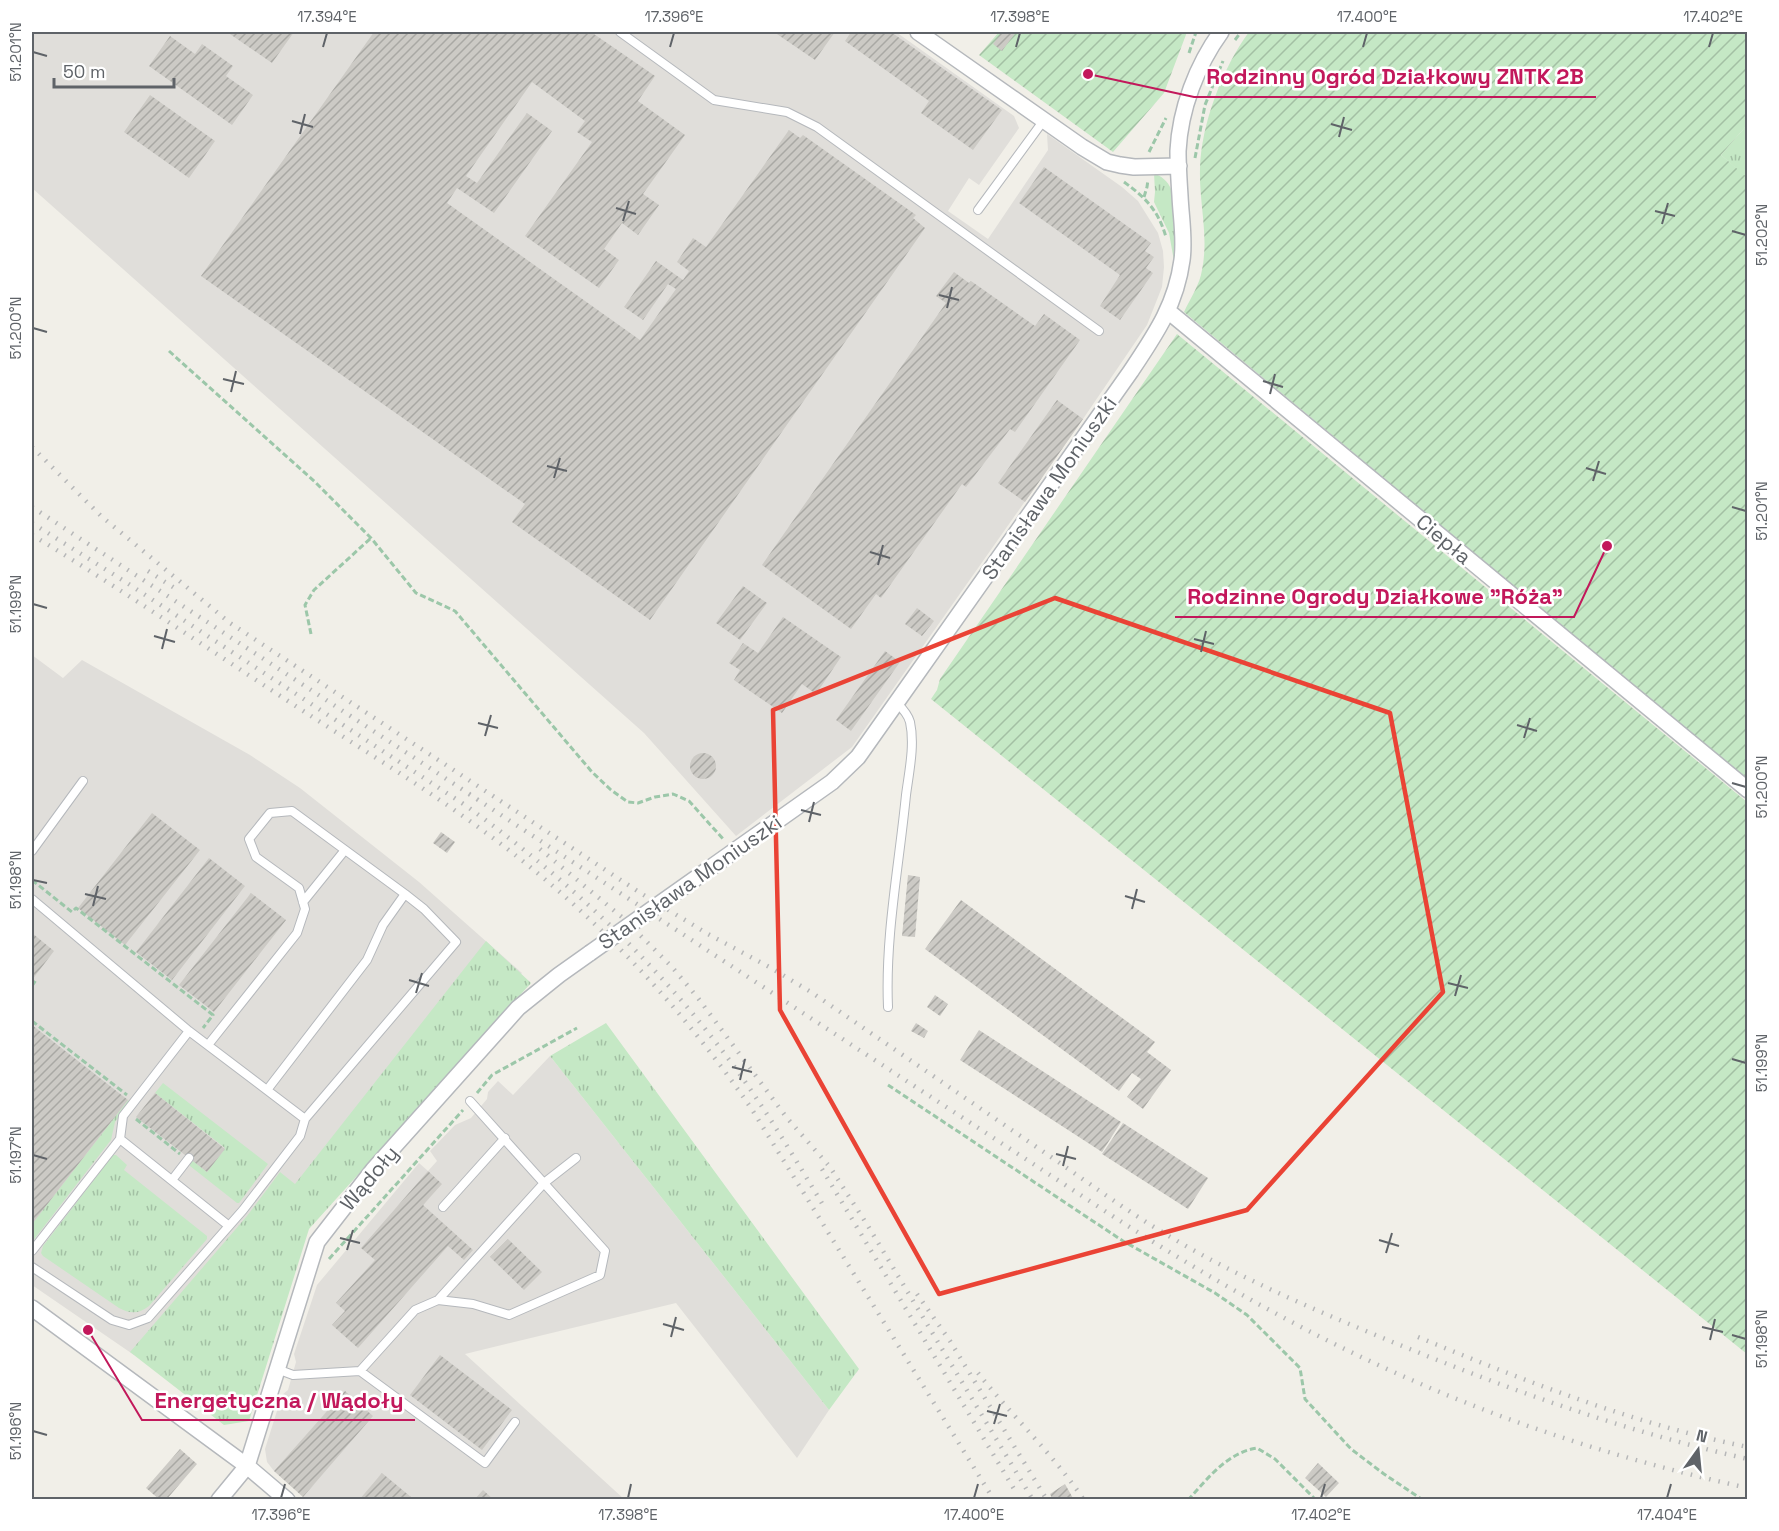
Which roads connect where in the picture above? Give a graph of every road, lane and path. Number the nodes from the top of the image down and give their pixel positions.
1 (620, 32) edge
2 (918, 32) edge
3 (1221, 32) edge
4 (1241, 32) edge
5 (1231, 45) dead end
6 (1225, 57) dead end
7 (1044, 120) junction
8 (1198, 136) dead end
9 (1104, 160) junction
10 (1179, 166) junction
11 (1148, 174) dead end
12 (1144, 197) junction
13 (978, 210) dead end
14 (1168, 242) dead end
15 (1168, 311) junction
16 (1099, 331) dead end
17 (169, 351) dead end
18 (371, 538) junction
19 (310, 634) dead end
20 (897, 703) junction
21 (83, 781) dead end
22 (1748, 790) edge
23 (345, 850) junction
24 (32, 851) edge
25 (732, 851) junction
26 (32, 880) edge
27 (405, 894) junction
28 (32, 899) edge
29 (303, 902) junction
30 (590, 953) joint
31 (36, 980) dead end
32 (32, 986) edge
33 (888, 1007) dead end
34 (32, 1021) edge
35 (577, 1028) dead end
36 (189, 1031) junction
37 (197, 1036) junction
38 (208, 1045) junction
39 (888, 1085) dead end
40 (267, 1089) junction
41 (135, 1101) junction
42 (470, 1101) junction
43 (305, 1119) junction
44 (505, 1138) junction
45 (120, 1139) junction
46 (186, 1156) joint
47 (576, 1158) dead end
48 (172, 1180) junction
49 (544, 1183) junction
50 (443, 1207) dead end
51 (229, 1226) junction
52 (32, 1251) edge
53 (326, 1261) dead end
54 (32, 1267) edge
55 (438, 1300) junction
56 (32, 1308) edge
57 (277, 1370) junction
58 (360, 1371) junction
59 (515, 1422) dead end
60 (247, 1466) junction
61 (219, 1500) edge
62 (287, 1500) edge
63 (1188, 1500) edge
64 (1317, 1500) edge
65 (1423, 1500) edge

1 - 16 lane
2 - 7 street
3 - 10 street, Stanisława Moniuszki
4 - 5 path
6 - 8 path
7 - 9 street
7 - 13 lane
9 - 10 street
9 - 12 path
10 - 15 street, Stanisława Moniuszki
11 - 12 path
12 - 14 path
15 - 20 street, Stanisława Moniuszki
15 - 22 street, Ciepła
17 - 18 path
18 - 19 path
18 - 25 path
20 - 25 street, Stanisława Moniuszki
20 - 33 lane
21 - 24 lane
23 - 27 lane
23 - 29 lane
23 - 29 lane
25 - 30 street, Stanisława Moniuszki, bridge
26 - 37 path
27 - 40 lane
27 - 43 lane
28 - 36 lane
29 - 38 lane
30 - 57 street, Wądoły
31 - 32 path
34 - 41 path
35 - 42 path
36 - 37 lane
36 - 41 lane
37 - 38 lane
38 - 40 lane
39 - 65 path
40 - 43 lane
41 - 45 lane
41 - 46 path
42 - 44 lane
42 - 53 path
43 - 51 lane
44 - 49 lane
44 - 50 lane
45 - 48 lane
45 - 52 lane
46 - 48 lane
47 - 49 lane
48 - 51 lane
49 - 55 lane
49 - 55 lane
51 - 54 lane
55 - 58 lane
56 - 60 street
57 - 58 lane
57 - 60 street, Wądoły
58 - 59 lane
60 - 61 street, Wądoły
60 - 62 street
63 - 64 path

